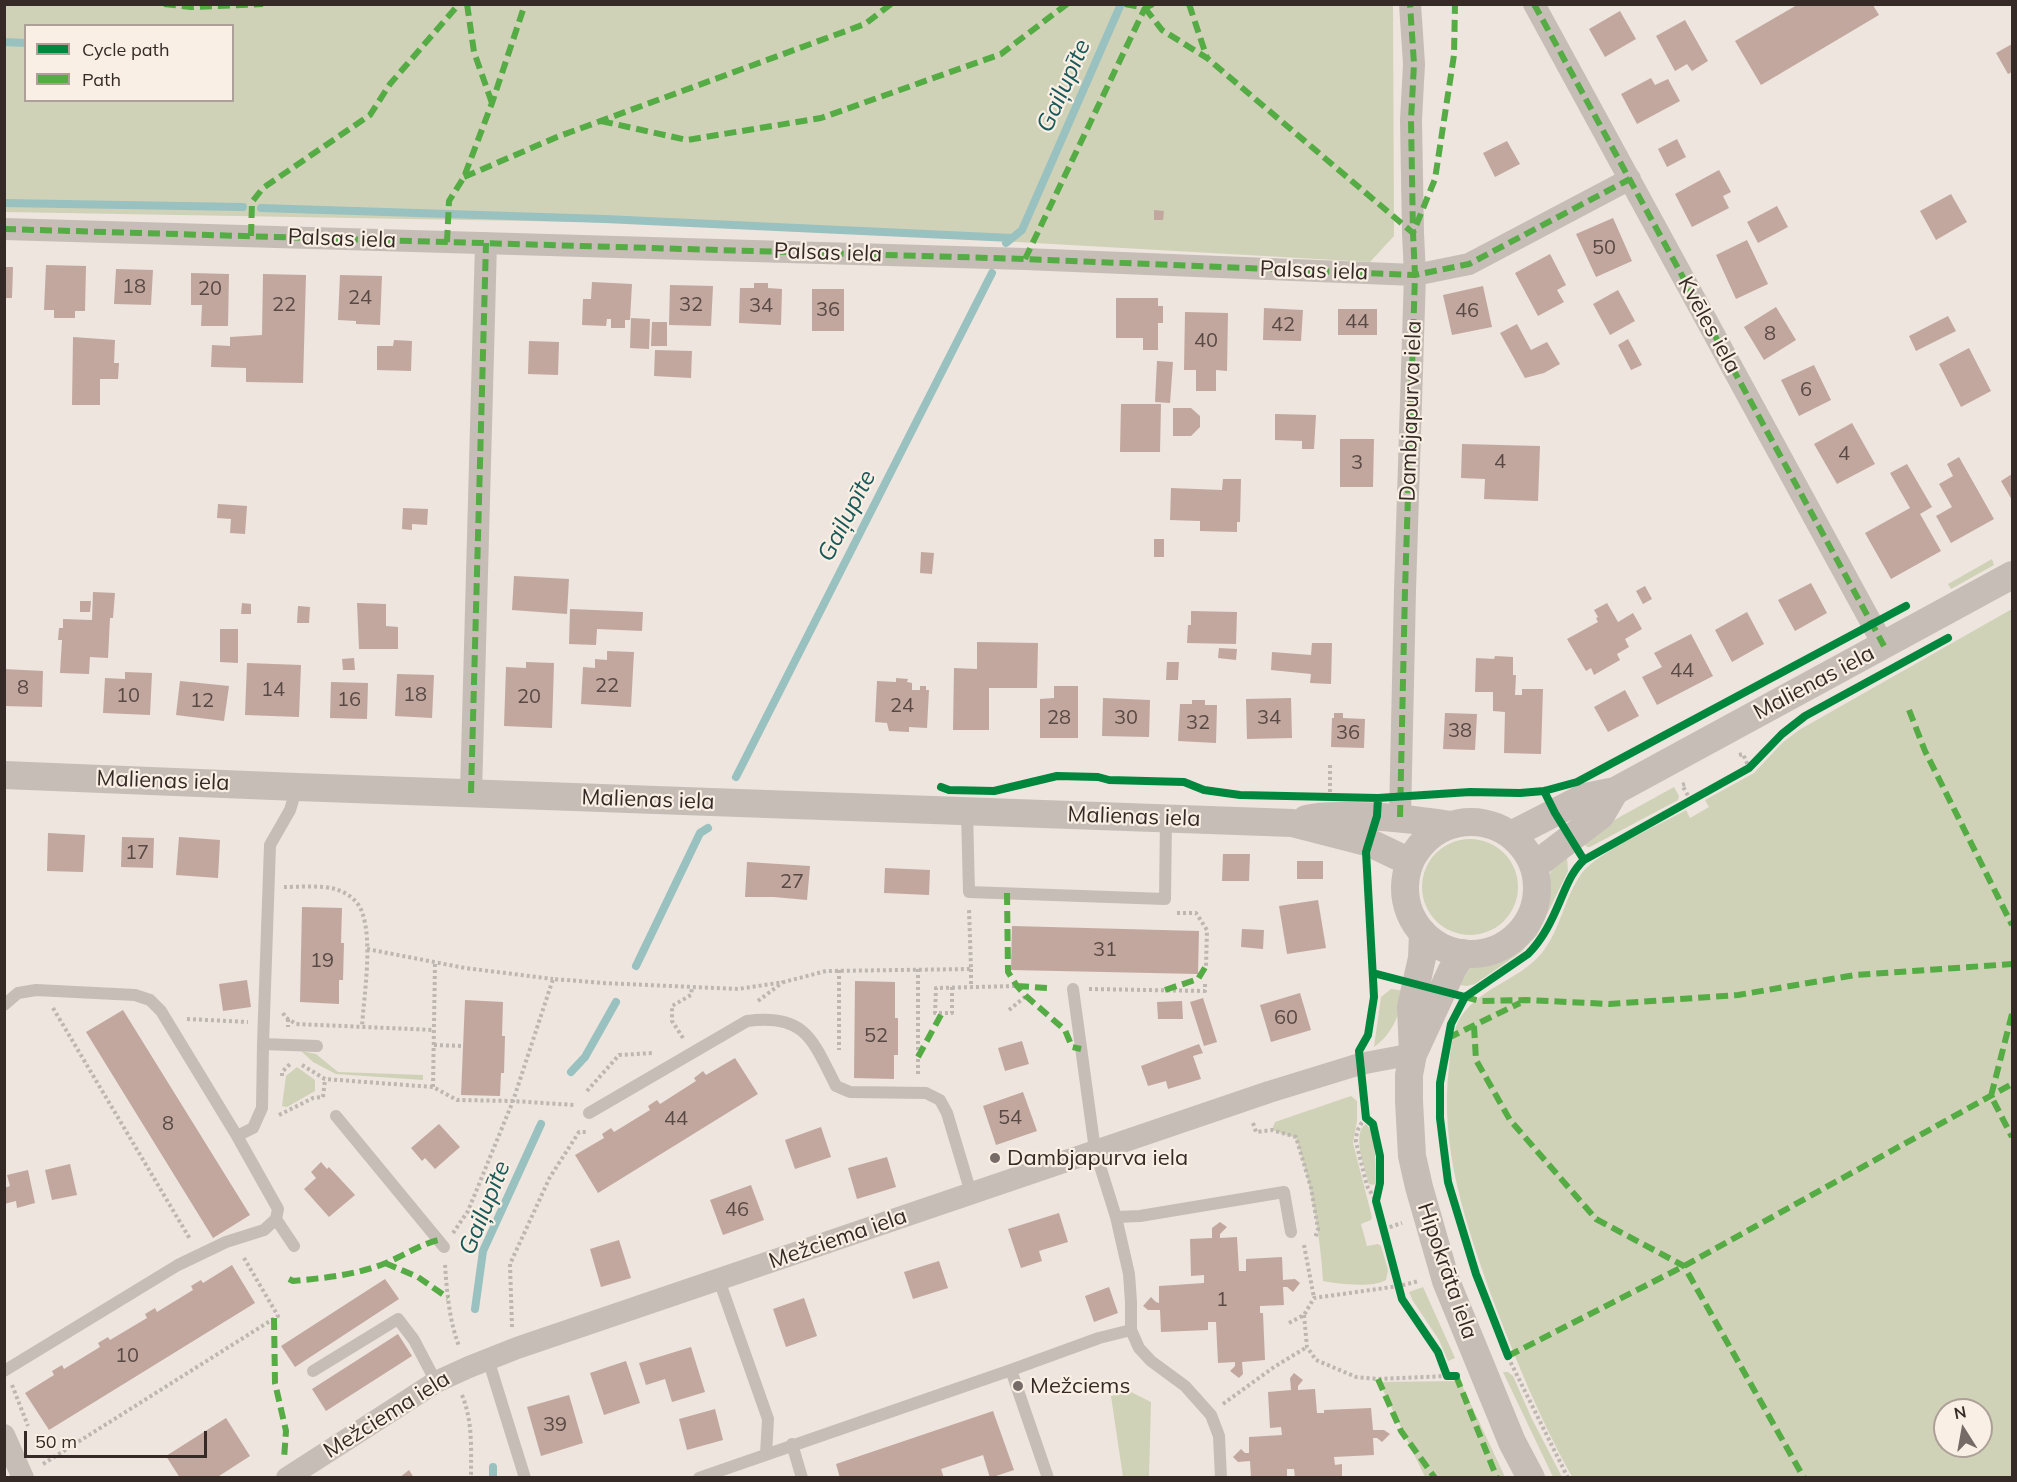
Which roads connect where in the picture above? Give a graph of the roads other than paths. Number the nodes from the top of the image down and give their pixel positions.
1 (1410, 4) edge
2 (1534, 4) edge
3 (1630, 179) junction
4 (4, 229) edge
5 (486, 243) junction
6 (1416, 275) junction
7 (2013, 575) edge
8 (1884, 646) junction
9 (4, 775) edge
10 (297, 787) junction
11 (1614, 791) junction
12 (471, 793) junction
13 (967, 812) junction
14 (1166, 817) junction
15 (1400, 817) junction
16 (1292, 823) junction
17 (1451, 825) junction
18 (1511, 835) junction
19 (1410, 862) junction
20 (1534, 866) junction
21 (1423, 933) junction
22 (1463, 953) junction
23 (1073, 989) road end
24 (4, 1005) edge
25 (263, 1044) junction
26 (317, 1047) dead end
27 (1413, 1054) junction
28 (589, 1113) dead end
29 (336, 1116) dead end
30 (237, 1136) junction
31 (1095, 1150) junction
32 (970, 1193) junction
33 (1116, 1217) junction
34 (276, 1219) junction
35 (1291, 1232) road end
36 (294, 1246) dead end
37 (444, 1247) road end
38 (719, 1280) junction
39 (1131, 1330) junction
40 (488, 1359) junction
41 (5, 1370) edge
42 (1011, 1370) junction
43 (313, 1371) dead end
44 (436, 1382) junction
45 (4, 1435) edge
46 (792, 1444) junction
47 (766, 1454) junction
48 (23, 1478) edge
49 (287, 1478) edge
50 (525, 1478) edge
51 (699, 1478) edge
52 (802, 1478) edge
53 (1048, 1478) edge
54 (1221, 1478) edge
55 (1531, 1478) edge

1 - 6 street, Dambjapurva iela
2 - 3 street, Kvēles iela
3 - 6 street, Palsas iela
3 - 8 street, Kvēles iela
4 - 5 street, Palsas iela
5 - 6 street, Palsas iela
5 - 12 street
6 - 15 street, Dambjapurva iela
7 - 8 street, Malienas iela
8 - 11 street, Malienas iela
9 - 10 street, Malienas iela
10 - 12 street, Malienas iela
10 - 25 lane
11 - 18 street, Malienas iela
11 - 20 street
12 - 13 street, Malienas iela
13 - 14 street, Malienas iela
13 - 14 lane
14 - 16 street, Malienas iela
15 - 16 street, Malienas iela
15 - 17 street, Malienas iela
16 - 19 street, Malienas iela
17 - 18 street
17 - 19 street
18 - 20 street
19 - 21 street
20 - 22 street
21 - 22 street
21 - 27 street, Hipokrāta iela
22 - 27 street, Hipokrāta iela
23 - 31 lane
24 - 30 lane
25 - 26 lane
25 - 30 lane
27 - 31 street, Mežciema iela
27 - 55 street, Hipokrāta iela
28 - 32 lane
29 - 37 lane
30 - 34 lane
31 - 32 street, Mežciema iela
31 - 33 lane
32 - 38 street, Mežciema iela
33 - 35 lane
33 - 39 lane
34 - 36 lane
34 - 41 lane
38 - 40 street, Mežciema iela
38 - 47 lane
39 - 42 lane
39 - 54 lane
40 - 44 street, Mežciema iela
40 - 50 lane
42 - 46 lane
42 - 53 lane
43 - 44 lane
44 - 49 street, Mežciema iela
45 - 48 street
46 - 47 lane
46 - 52 lane
47 - 51 lane

